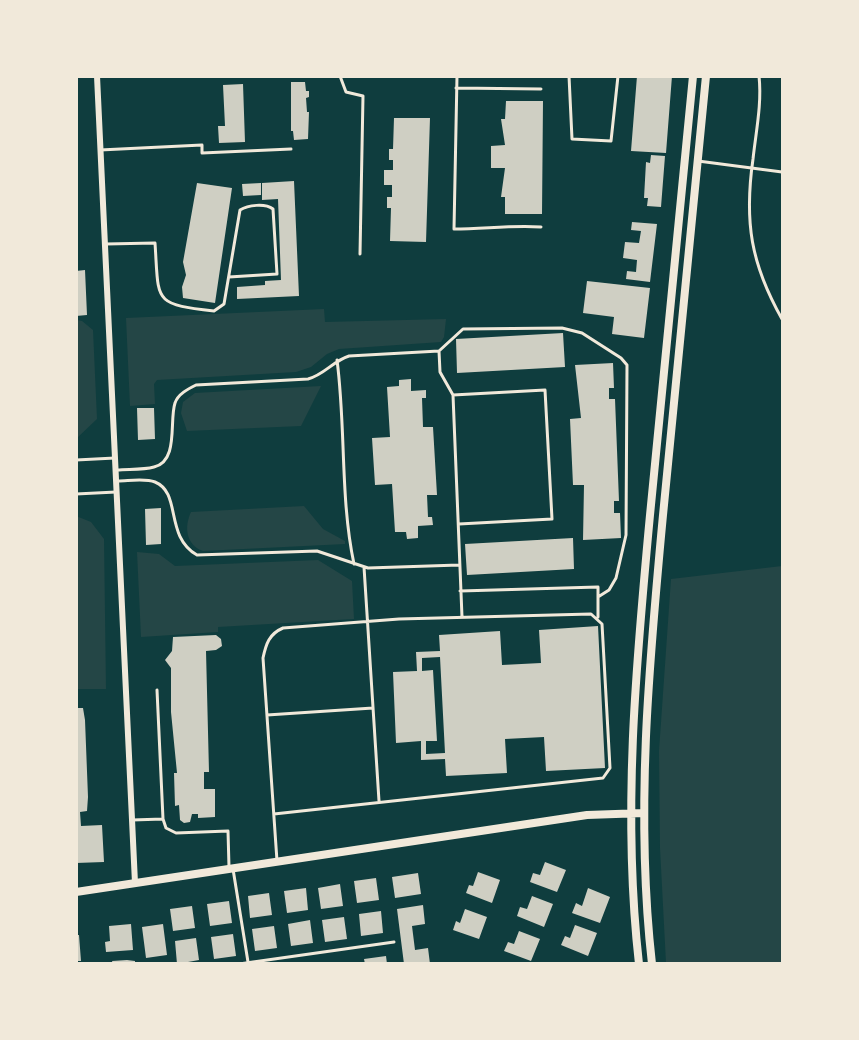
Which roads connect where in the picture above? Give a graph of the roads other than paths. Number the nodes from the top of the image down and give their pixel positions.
1 (97, 76) edge
2 (340, 76) edge
3 (457, 76) edge
4 (569, 76) edge
5 (618, 76) edge
6 (693, 76) edge
7 (706, 76) edge
8 (759, 76) edge
9 (456, 88) junction
10 (541, 89) dead end
11 (291, 149) dead end
12 (100, 150) junction
13 (697, 161) junction
14 (751, 168) junction
15 (783, 172) edge
16 (541, 226) dead end
17 (105, 244) junction
18 (360, 254) dead end
19 (229, 277) junction
20 (783, 319) edge
21 (439, 351) junction
22 (336, 360) junction
23 (453, 395) junction
24 (115, 458) junction
25 (76, 460) edge
26 (115, 470) junction
27 (116, 482) junction
28 (116, 492) junction
29 (76, 494) edge
30 (459, 524) junction
31 (355, 565) junction
32 (459, 565) junction
33 (364, 567) junction
34 (460, 591) junction
35 (598, 597) junction
36 (462, 617) junction
37 (598, 617) junction
38 (367, 623) junction
39 (157, 690) dead end
40 (373, 708) junction
41 (267, 715) junction
42 (379, 801) junction
43 (631, 813) junction
44 (644, 813) junction
45 (274, 814) junction
46 (163, 819) junction
47 (132, 820) junction
48 (277, 863) junction
49 (231, 869) junction
50 (135, 883) junction
51 (76, 891) edge
52 (394, 942) dead end
53 (248, 962) edge
54 (239, 963) edge
55 (639, 963) edge
56 (652, 963) edge

1 - 12 street
2 - 18 lane
3 - 9 lane
4 - 5 lane
6 - 43 street
7 - 13 street
8 - 14 lane
9 - 10 lane
9 - 16 lane
11 - 12 lane
12 - 17 street
13 - 14 lane
13 - 44 street
14 - 15 lane
14 - 20 lane
17 - 19 lane
17 - 24 street
19 - 19 lane
21 - 22 lane
21 - 23 lane
21 - 35 lane
22 - 26 lane
22 - 31 lane
23 - 30 lane
23 - 30 lane
24 - 25 lane
24 - 26 street
26 - 27 street
27 - 28 street
27 - 31 lane
28 - 29 lane
28 - 47 street
30 - 32 lane
31 - 33 lane
32 - 33 lane
32 - 34 lane
33 - 38 lane
34 - 35 lane
34 - 36 lane
35 - 37 lane
36 - 37 lane
36 - 38 lane
37 - 42 lane
38 - 40 lane
38 - 41 lane
39 - 46 lane
40 - 41 lane
40 - 42 lane
41 - 45 lane
42 - 45 lane
43 - 44 street
43 - 48 street
43 - 55 street
44 - 56 street
45 - 48 lane
46 - 47 lane
46 - 49 lane
47 - 50 street
48 - 49 street
49 - 50 street
49 - 53 lane
50 - 51 street
52 - 53 lane
53 - 54 lane

